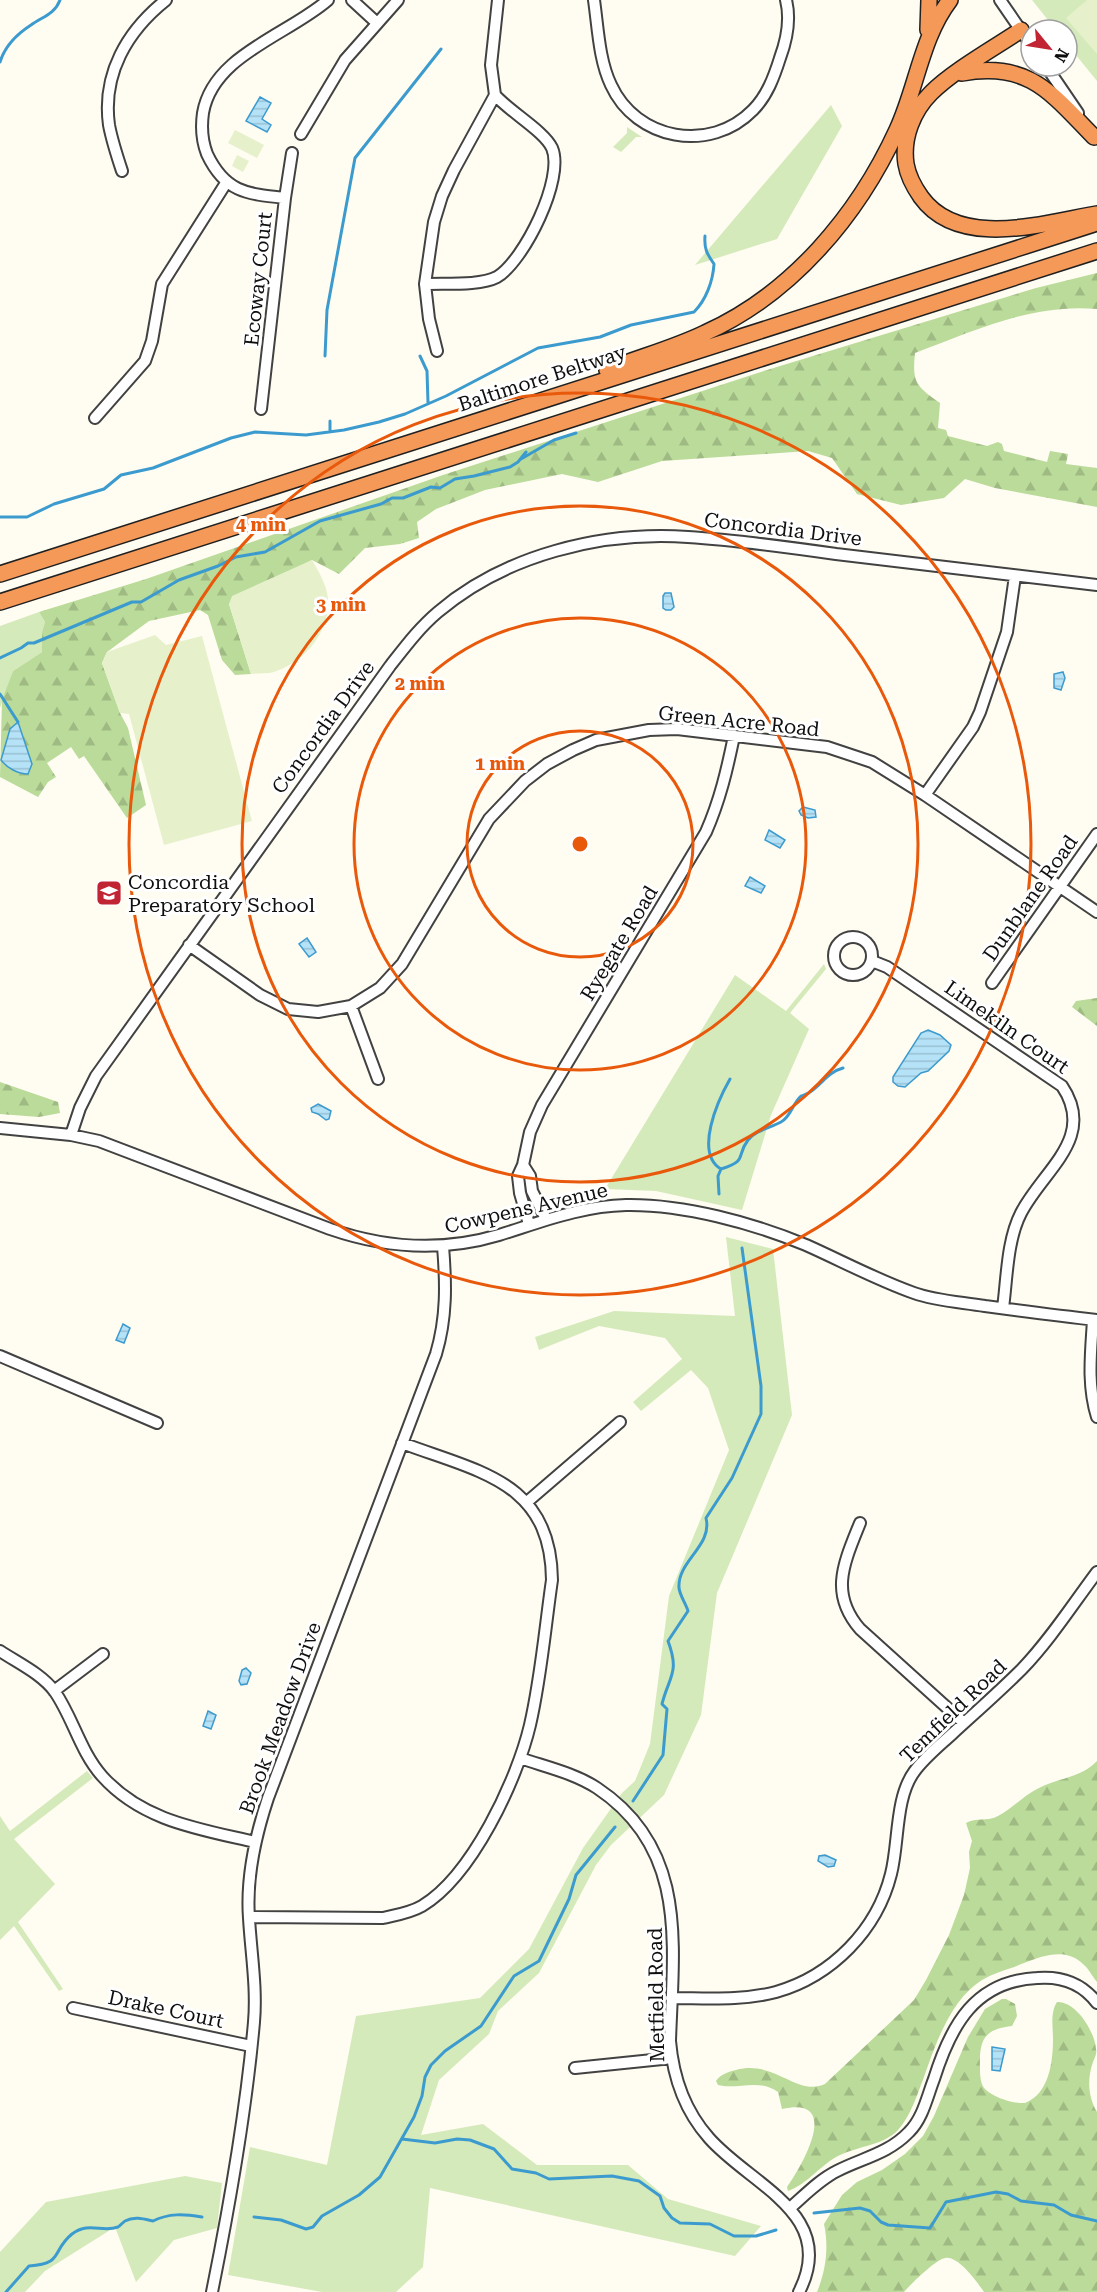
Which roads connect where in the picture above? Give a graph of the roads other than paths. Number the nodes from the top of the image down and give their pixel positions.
1 (166, 0) edge
2 (328, 0) edge
3 (352, 0) edge
4 (398, 0) edge
5 (498, 0) edge
6 (594, 0) edge
7 (786, 0) edge
8 (929, 0) edge
9 (950, 0) edge
10 (1000, 0) edge
11 (377, 23) junction
12 (1019, 27) edge
13 (1019, 31) edge
14 (927, 41) junction
15 (956, 75) junction
16 (1054, 78) edge
17 (495, 95) junction
18 (301, 134) dead end
19 (1096, 139) edge
20 (292, 153) dead end
21 (122, 171) dead end
22 (226, 183) junction
23 (285, 198) junction
24 (1097, 214) edge
25 (1097, 223) edge
26 (1097, 251) edge
27 (425, 284) junction
28 (437, 351) dead end
29 (261, 409) dead end
30 (95, 418) dead end
31 (462, 426) junction
32 (85, 547) junction
33 (0, 563) edge
34 (0, 574) edge
35 (1015, 576) junction
36 (1097, 585) edge
37 (36, 590) junction
38 (0, 602) edge
39 (0, 608) edge
40 (734, 735) junction
41 (925, 795) junction
42 (1097, 834) edge
43 (1059, 888) junction
44 (1097, 912) edge
45 (189, 945) junction
46 (872, 962) dead end
47 (992, 983) dead end
48 (351, 1006) junction
49 (378, 1079) dead end
50 (0, 1128) edge
51 (71, 1135) junction
52 (523, 1165) junction
53 (546, 1219) junction
54 (529, 1224) junction
55 (443, 1246) junction
56 (1003, 1308) junction
57 (1095, 1320) edge
58 (0, 1356) edge
59 (1097, 1417) edge
60 (620, 1422) dead end
61 (157, 1423) dead end
62 (402, 1443) junction
63 (527, 1502) junction
64 (860, 1523) dead end
65 (1097, 1572) edge
66 (0, 1651) edge
67 (103, 1654) dead end
68 (54, 1691) junction
69 (964, 1723) junction
70 (520, 1758) junction
71 (255, 1842) junction
72 (249, 1917) junction
73 (671, 1998) junction
74 (1097, 2003) edge
75 (73, 2008) dead end
76 (251, 2046) junction
77 (672, 2058) junction
78 (575, 2068) dead end
79 (790, 2208) junction
80 (212, 2292) edge
81 (799, 2292) edge

1 - 21 street
2 - 22 street
3 - 11 street
4 - 11 street
5 - 17 street
6 - 7 street
8 - 14 highway
9 - 14 highway
10 - 12 street
11 - 18 street
13 - 15 highway
14 - 31 highway
15 - 19 highway
15 - 24 highway
16 - 19 street
17 - 27 street
17 - 27 street
20 - 23 street, Ecoway Court
22 - 23 street
22 - 30 street
23 - 29 street, Ecoway Court
25 - 31 highway, Baltimore Beltway
26 - 37 highway
27 - 28 street
31 - 32 highway, Baltimore Beltway
32 - 33 highway
32 - 34 highway, Baltimore Beltway
35 - 36 street, Concordia Drive
35 - 41 street
35 - 45 street, Concordia Drive
37 - 38 highway
37 - 39 highway
40 - 41 street, Green Acre Road
40 - 48 street, Green Acre Road
40 - 52 street, Ryegate Road
41 - 43 street, Green Acre Road
42 - 43 street, Dunblane Road
43 - 44 street, Green Acre Road
43 - 47 street, Dunblane Road
45 - 48 street, Green Acre Road
45 - 51 street, Concordia Drive
46 - 56 street, Limekiln Court
48 - 49 street
50 - 51 street, Cowpens Avenue
51 - 55 street, Cowpens Avenue
52 - 53 street
52 - 54 street, Ryegate Road
53 - 54 street, Cowpens Avenue
53 - 56 street, Cowpens Avenue
54 - 55 street, Cowpens Avenue
55 - 62 street, Brook Meadow Drive
56 - 57 street, Cowpens Avenue
57 - 59 street
58 - 61 street
60 - 63 street
62 - 63 street
62 - 71 street, Brook Meadow Drive
63 - 70 street
64 - 69 street
65 - 69 street, Temfield Road
66 - 68 street
67 - 68 street
68 - 71 street
69 - 73 street, Temfield Road
70 - 72 street
70 - 73 street, Metfield Road
71 - 72 street, Brook Meadow Drive
72 - 76 street, Brook Meadow Drive
73 - 77 street, Metfield Road
74 - 79 street
75 - 76 street, Drake Court
76 - 80 street, Brook Meadow Drive
77 - 78 street
77 - 79 street, Metfield Road
79 - 81 street, Metfield Road

